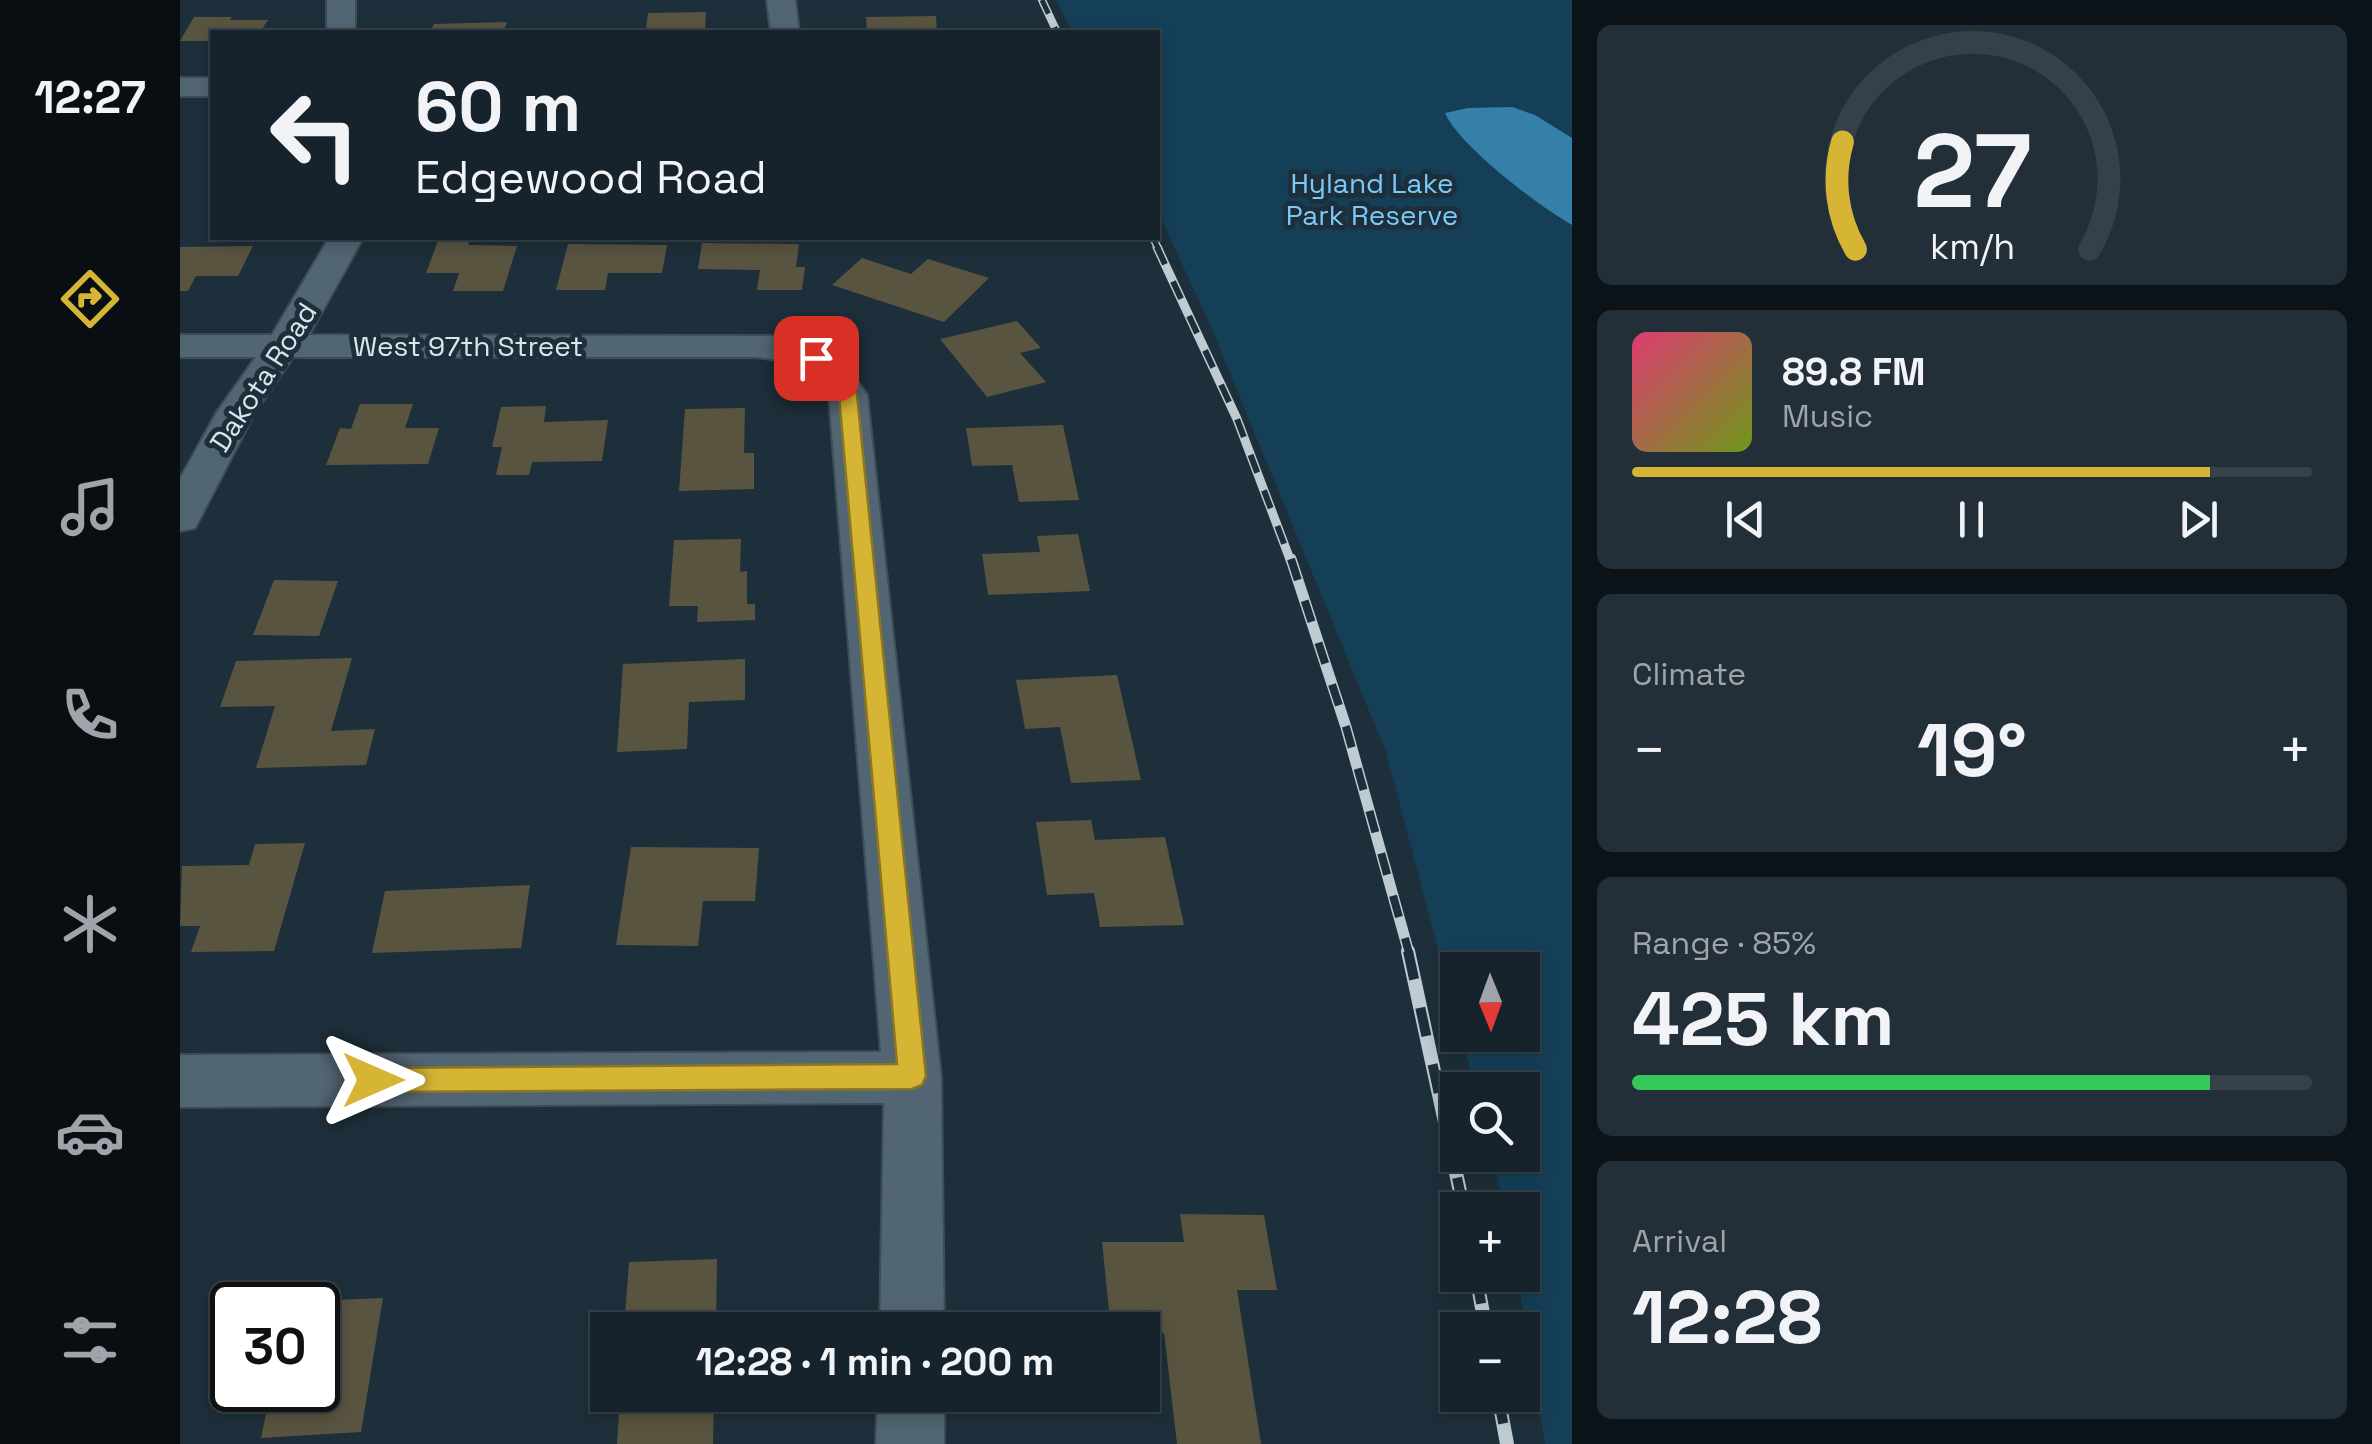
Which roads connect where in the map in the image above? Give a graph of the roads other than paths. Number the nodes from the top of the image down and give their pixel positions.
1 (341, 0) edge
2 (781, 0) edge
3 (340, 30) edge
4 (785, 30) edge
5 (180, 87) edge
6 (210, 87) edge
7 (345, 240) edge
8 (180, 346) edge
9 (282, 346) junction
10 (180, 518) edge
11 (912, 1076) junction
12 (180, 1081) edge
13 (912, 1312) edge
14 (911, 1412) edge
15 (910, 1444) edge

1 - 3 street
2 - 4 street
5 - 6 street
7 - 9 street, Dakota Road
8 - 9 street, West 97th Street
9 - 10 street, Dakota Road
9 - 11 street, West 97th Street
11 - 12 street
11 - 13 street
14 - 15 street

